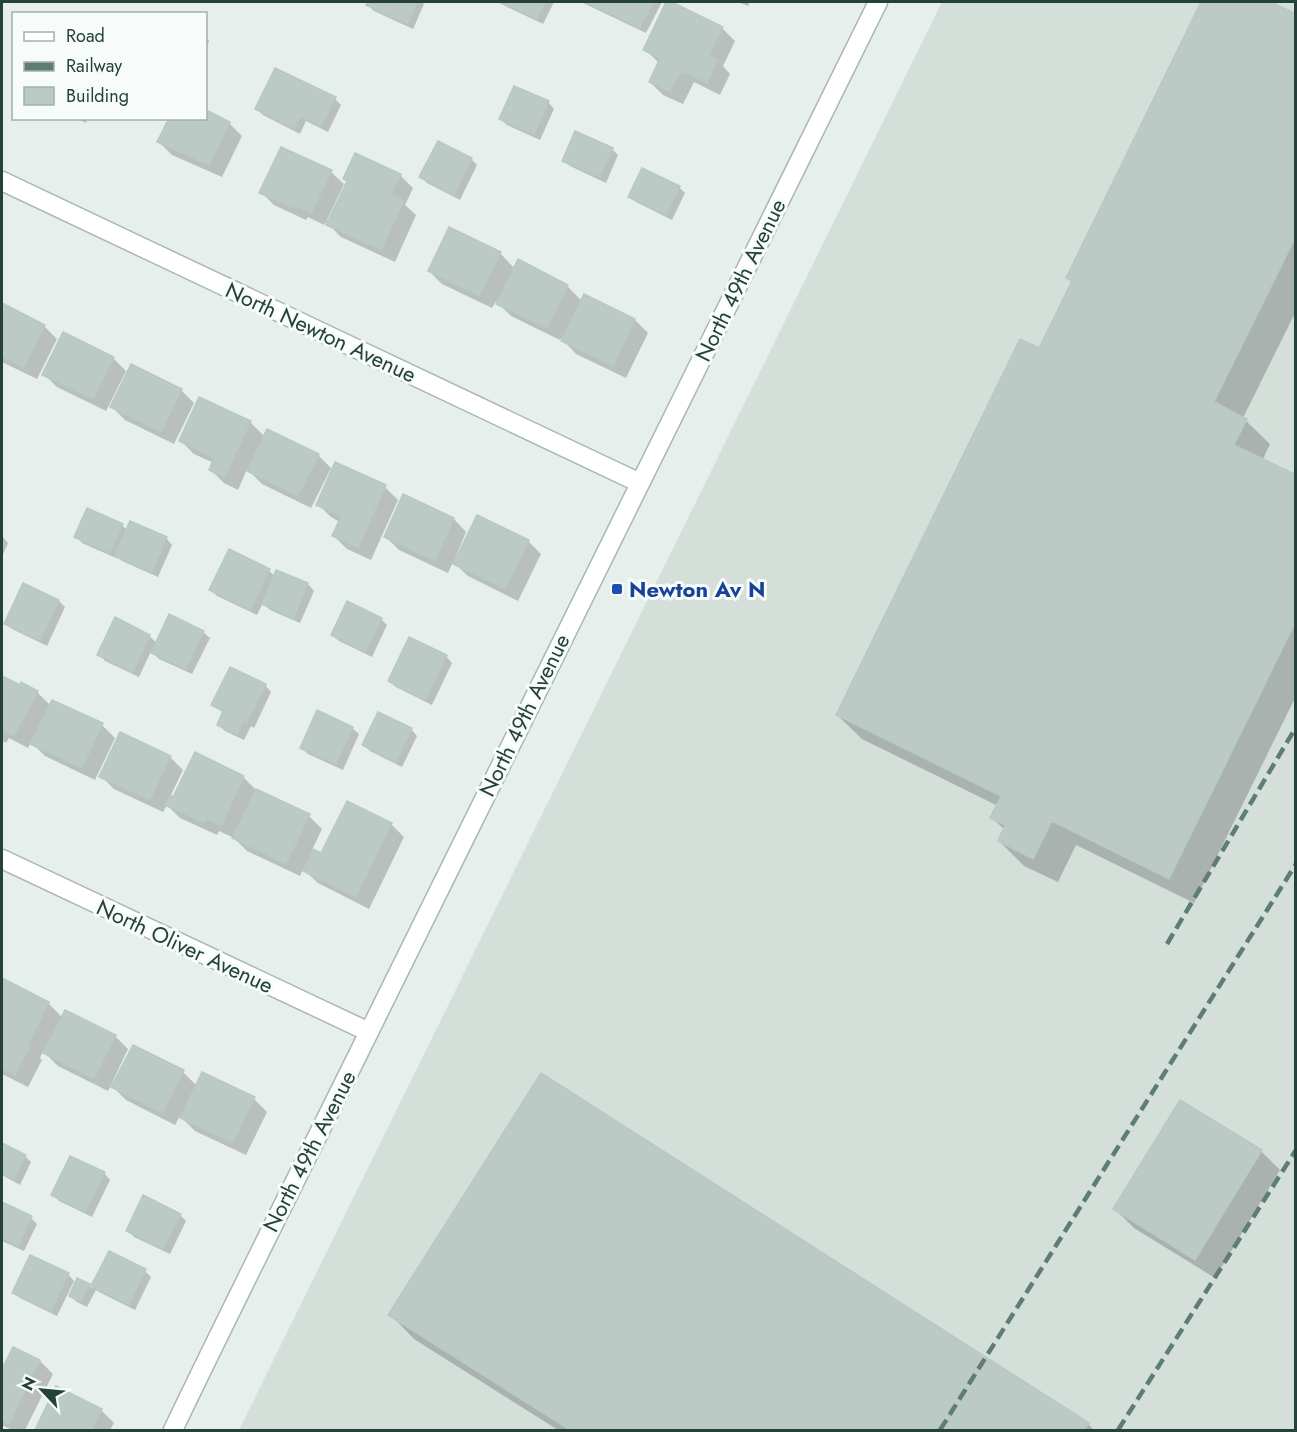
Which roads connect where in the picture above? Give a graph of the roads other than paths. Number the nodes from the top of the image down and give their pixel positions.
1 (878, 2) edge
2 (2, 181) edge
3 (640, 483) junction
4 (2, 859) edge
5 (369, 1032) junction
6 (173, 1431) edge

1 - 3 street, North 49th Avenue
2 - 3 street, North Newton Avenue
3 - 5 street, North 49th Avenue
4 - 5 street, North Oliver Avenue
5 - 6 street, North 49th Avenue

